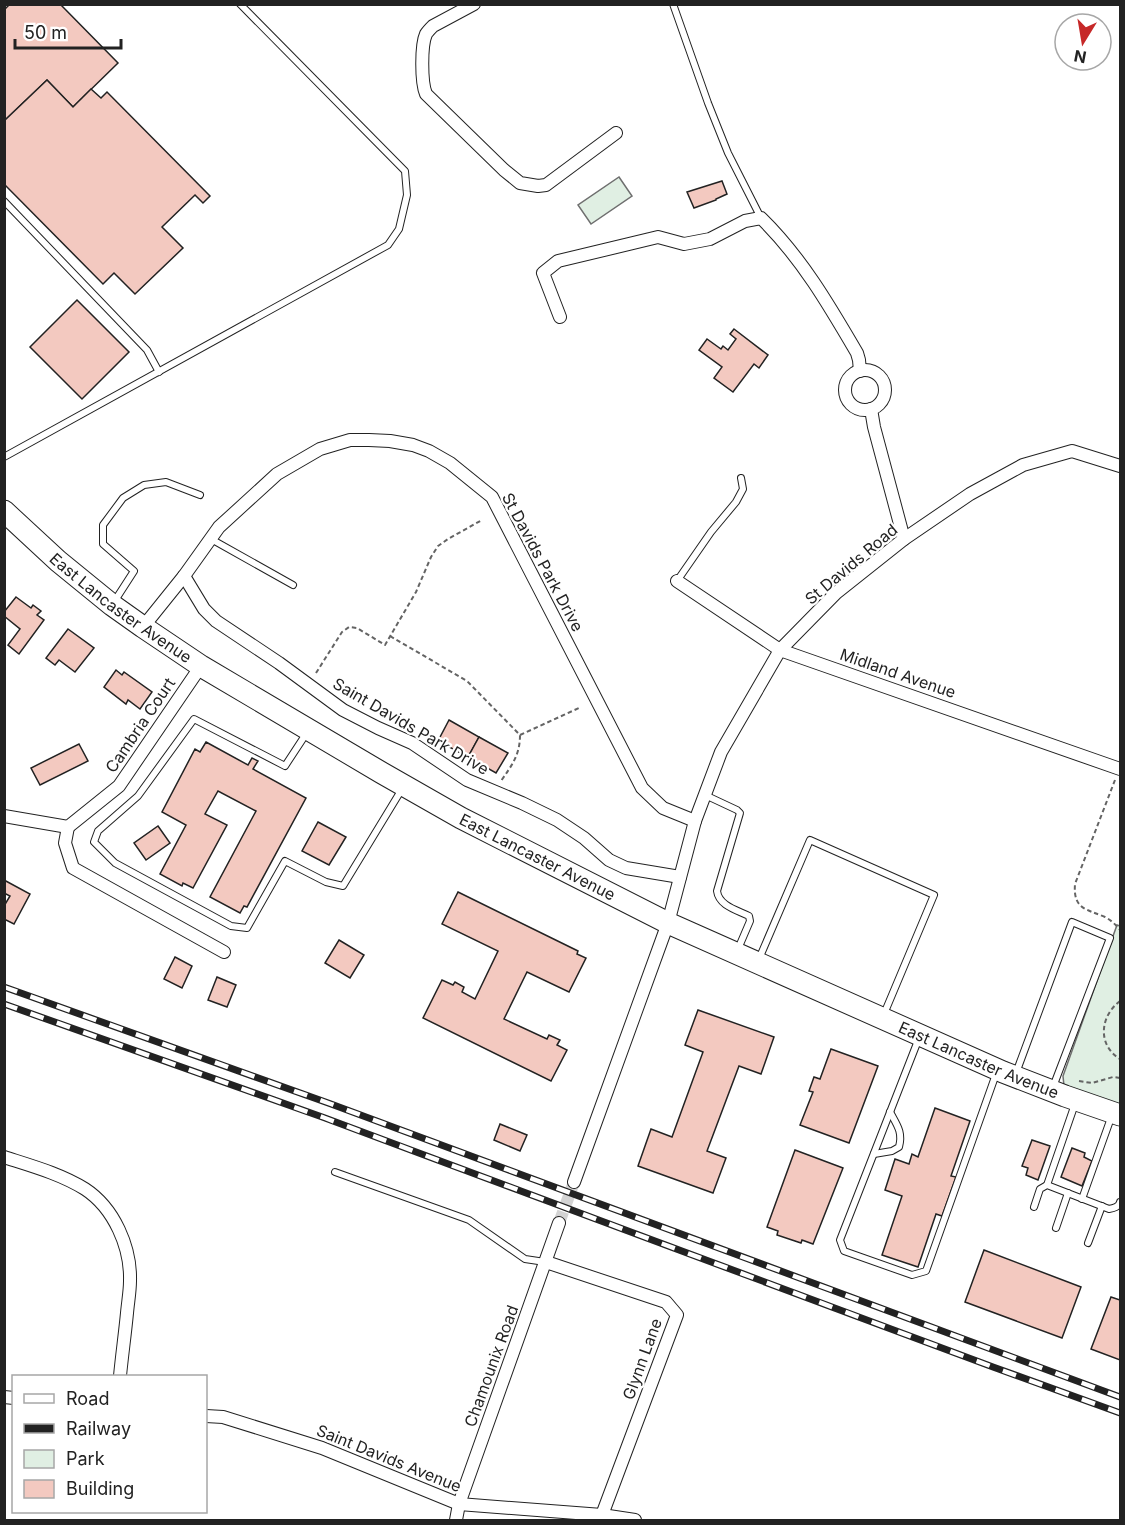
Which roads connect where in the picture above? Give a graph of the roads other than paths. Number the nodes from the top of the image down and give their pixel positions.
1 (240, 4) edge
2 (474, 4) edge
3 (673, 4) edge
4 (616, 133) dead end
5 (4, 201) edge
6 (761, 218) junction
7 (560, 317) dead end
8 (861, 371) junction
9 (159, 372) junction
10 (871, 409) junction
11 (4, 457) edge
12 (1120, 465) edge
13 (741, 478) dead end
14 (200, 495) dead end
15 (4, 510) edge
16 (211, 539) junction
17 (904, 539) junction
18 (184, 576) junction
19 (678, 581) joint
20 (292, 585) dead end
21 (112, 604) junction
22 (143, 627) junction
23 (780, 650) junction
24 (201, 666) junction
25 (308, 729) junction
26 (1120, 769) edge
27 (404, 786) junction
28 (705, 795) junction
29 (4, 816) edge
30 (695, 821) junction
31 (68, 827) junction
32 (680, 877) junction
33 (668, 923) junction
34 (224, 952) dead end
35 (736, 953) junction
36 (758, 963) junction
37 (883, 1018) junction
38 (920, 1035) junction
39 (1007, 1073) junction
40 (1054, 1084) junction
41 (1077, 1100) junction
42 (890, 1113) junction
43 (1117, 1113) edge
44 (874, 1154) junction
45 (4, 1156) edge
46 (335, 1172) dead end
47 (574, 1182) tunnel mouth
48 (1047, 1185) junction
49 (1068, 1193) junction
50 (1082, 1199) junction
51 (1120, 1202) edge
52 (1102, 1206) junction
53 (1034, 1207) dead end
54 (559, 1223) tunnel mouth
55 (1056, 1228) dead end
56 (1088, 1243) dead end
57 (546, 1262) junction
58 (120, 1375) edge
59 (207, 1416) edge
60 (459, 1504) junction
61 (602, 1515) junction
62 (456, 1521) edge
63 (635, 1521) edge

1 - 9 lane
2 - 4 street
3 - 6 lane
5 - 9 lane
6 - 7 street
6 - 8 street
8 - 10 street
8 - 10 street
9 - 11 lane
10 - 17 street
12 - 17 street, St Davids Road
13 - 19 lane
14 - 21 lane
15 - 21 highway, East Lancaster Avenue
16 - 18 street, St Davids Park Drive
16 - 20 lane
16 - 30 street, St Davids Park Drive
17 - 23 street, St Davids Road
18 - 22 street, St Davids Park Drive
18 - 32 street, Saint Davids Park Drive
19 - 23 street, Midland Avenue
21 - 22 highway, East Lancaster Avenue
22 - 24 highway, East Lancaster Avenue
23 - 26 street, Midland Avenue
23 - 28 street, St Davids Road
24 - 25 highway, East Lancaster Avenue
24 - 31 street, Cambria Court
25 - 27 highway, East Lancaster Avenue
25 - 27 lane
27 - 33 highway, East Lancaster Avenue
28 - 30 street, St Davids Road
28 - 35 lane
29 - 31 street
30 - 32 street, St Davids Road
31 - 34 street
32 - 33 street, St Davids Road
33 - 35 highway, East Lancaster Avenue
33 - 47 street
35 - 36 highway, East Lancaster Avenue
36 - 37 highway, East Lancaster Avenue
36 - 37 lane
37 - 38 highway, East Lancaster Avenue
38 - 39 highway, East Lancaster Avenue
38 - 42 lane
39 - 40 highway, East Lancaster Avenue
39 - 40 lane
39 - 44 lane
40 - 41 highway, East Lancaster Avenue
41 - 43 highway, East Lancaster Avenue
41 - 48 lane
42 - 44 lane
42 - 44 lane
43 - 50 lane
45 - 58 street
46 - 57 lane
48 - 49 lane
48 - 53 lane
49 - 50 lane
49 - 55 lane
50 - 52 lane
51 - 52 lane
52 - 56 lane
54 - 57 street, Chamounix Road
57 - 60 street, Chamounix Road
57 - 61 street, Glynn Lane
59 - 60 street, Saint Davids Avenue
60 - 61 street, Saint Davids Avenue
60 - 62 street, Chamounix Road
61 - 63 street, Saint Davids Avenue

